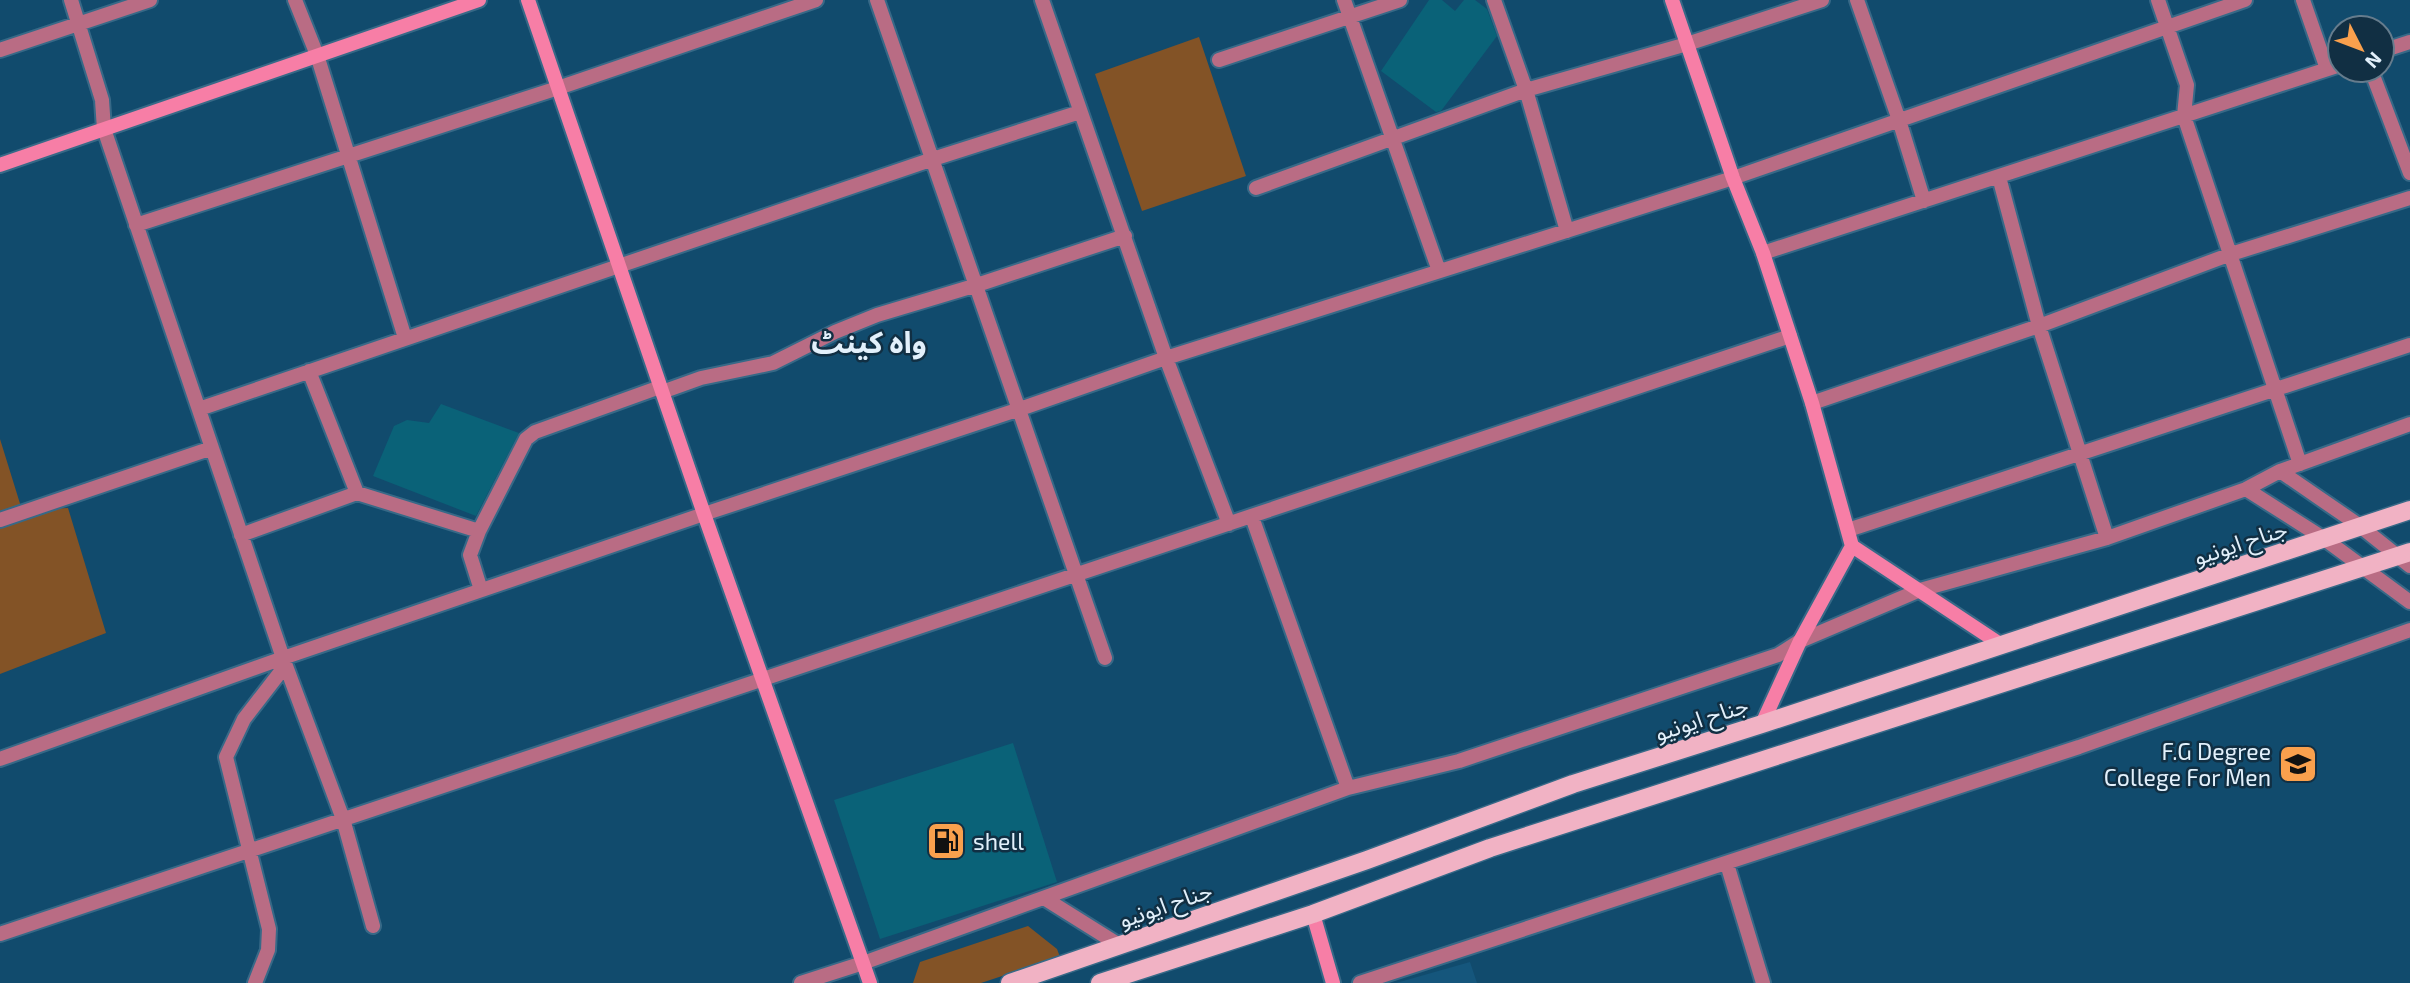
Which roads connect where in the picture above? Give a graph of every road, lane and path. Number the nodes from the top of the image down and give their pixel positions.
1 (71, 0) edge
2 (150, 0) edge
3 (295, 0) edge
4 (479, 0) edge
5 (528, 0) edge
6 (816, 0) edge
7 (877, 0) edge
8 (1042, 0) edge
9 (1344, 0) edge
10 (1400, 0) edge
11 (1494, 0) edge
12 (1672, 0) edge
13 (1822, 0) edge
14 (1857, 0) edge
15 (2158, 0) edge
16 (2245, 0) edge
17 (2303, 0) edge
18 (1350, 18) junction
19 (79, 24) junction
20 (2167, 27) junction
21 (1687, 44) junction
22 (0, 50) edge
23 (2326, 51) edge
24 (317, 55) junction
25 (1219, 60) dead end
26 (2326, 69) edge
27 (2376, 84) edge
28 (558, 88) junction
29 (1526, 90) junction
30 (1080, 112) junction
31 (2184, 116) junction
32 (1899, 120) junction
33 (104, 130) junction
34 (1393, 139) junction
35 (348, 155) junction
36 (933, 159) junction
37 (0, 164) edge
38 (2410, 173) edge
39 (1998, 177) junction
40 (1733, 178) junction
41 (1256, 188) dead end
42 (2410, 198) edge
43 (1924, 201) junction
44 (136, 225) junction
45 (1567, 230) junction
46 (1125, 236) junction
47 (1763, 253) junction
48 (2231, 254) junction
49 (618, 265) junction
50 (1439, 271) junction
51 (977, 285) junction
52 (2039, 326) junction
53 (1790, 336) junction
54 (405, 338) junction
55 (2410, 345) edge
56 (1166, 358) junction
57 (309, 371) junction
58 (661, 389) junction
59 (2276, 389) junction
60 (1812, 403) junction
61 (199, 409) junction
62 (1020, 410) junction
63 (2410, 424) edge
64 (212, 448) junction
65 (2081, 452) junction
66 (2300, 464) junction
67 (2280, 471) junction
68 (2246, 489) junction
69 (357, 493) junction
70 (2410, 510) edge
71 (704, 514) junction
72 (1252, 517) junction
73 (0, 520) edge
74 (1229, 524) junction
75 (2360, 526) junction
76 (1847, 530) junction
77 (479, 531) junction
78 (241, 535) junction
79 (2107, 538) junction
80 (2326, 540) junction
81 (1852, 547) junction
82 (2406, 558) edge
83 (2361, 567) junction
84 (1076, 576) junction
85 (481, 590) junction
86 (1920, 590) junction
87 (2410, 602) edge
88 (2410, 630) edge
89 (1800, 641) junction
90 (2000, 644) junction
91 (1105, 658) dead end
92 (284, 662) junction
93 (763, 678) junction
94 (1762, 724) junction
95 (0, 758) edge
96 (1348, 788) junction
97 (343, 819) junction
98 (250, 850) junction
99 (1727, 864) junction
100 (1044, 898) junction
101 (1313, 914) junction
102 (373, 926) dead end
103 (0, 934) edge
104 (1119, 946) junction
105 (863, 963) junction
106 (255, 983) edge
107 (801, 983) edge
108 (870, 983) edge
109 (1010, 983) edge
110 (1100, 983) edge
111 (1334, 983) edge
112 (1360, 983) edge
113 (1763, 983) edge

1 - 19 street
2 - 19 street
3 - 24 street
4 - 24 street
5 - 28 street
6 - 28 street
7 - 36 street
8 - 30 street
9 - 18 street
10 - 18 street
11 - 29 street
12 - 21 street
13 - 21 street
14 - 32 street
15 - 20 street
16 - 20 street
17 - 23 street
18 - 25 street
18 - 34 street
19 - 22 street
19 - 33 street
20 - 31 street
20 - 32 street
21 - 29 street
21 - 40 street
24 - 33 street
24 - 35 street
26 - 31 street
27 - 38 street
28 - 35 street
28 - 49 street
29 - 34 street
29 - 45 street
30 - 36 street
30 - 46 street
31 - 39 street
31 - 48 street
32 - 40 street
32 - 43 street
33 - 37 street
33 - 44 street
34 - 41 street
34 - 50 street
35 - 44 street
35 - 54 street
36 - 49 street
36 - 51 street
39 - 43 street
39 - 52 street
40 - 45 street
40 - 47 street
42 - 48 street
43 - 47 street
44 - 61 street
45 - 50 street
46 - 51 street
46 - 56 street
47 - 53 street
48 - 52 street
48 - 59 street
49 - 54 street
49 - 58 street
50 - 56 street
51 - 58 street
51 - 62 street
52 - 60 street
52 - 65 street
53 - 60 street
53 - 72 street
54 - 57 street
55 - 59 street
56 - 62 street
56 - 74 street
57 - 61 street
57 - 69 street
58 - 71 street
58 - 77 street
59 - 65 street
59 - 66 street
60 - 76 street
61 - 64 street
62 - 71 street
62 - 84 street
63 - 66 street
64 - 73 street
64 - 78 street
65 - 76 street
65 - 79 street
66 - 67 street
67 - 68 street
67 - 75 street
68 - 79 street
68 - 80 street
69 - 77 street
69 - 78 street
70 - 75 main road, جناح ایونیو
71 - 85 street
71 - 93 street
72 - 74 street
72 - 96 street
74 - 84 street
75 - 80 main road, جناح ایونیو
75 - 82 street
76 - 81 street
77 - 85 street
78 - 92 street
79 - 86 street
80 - 83 street
80 - 90 main road, جناح ایونیو
81 - 86 street
81 - 89 street
82 - 83 main road
83 - 87 street
83 - 101 main road
84 - 91 street
84 - 93 street
85 - 92 street
86 - 89 street
86 - 90 street
88 - 99 street
89 - 94 street
89 - 96 street
90 - 94 main road, جناح ایونیو
92 - 95 street
92 - 97 street
92 - 98 street
93 - 97 street
93 - 105 street
94 - 104 main road, جناح ایونیو
96 - 100 street
97 - 98 street
97 - 102 street
98 - 103 street
98 - 106 street
99 - 112 street
99 - 113 street
100 - 104 street
100 - 105 street
101 - 110 main road
101 - 111 street
104 - 109 main road, جناح ایونیو
105 - 107 street
105 - 108 street

